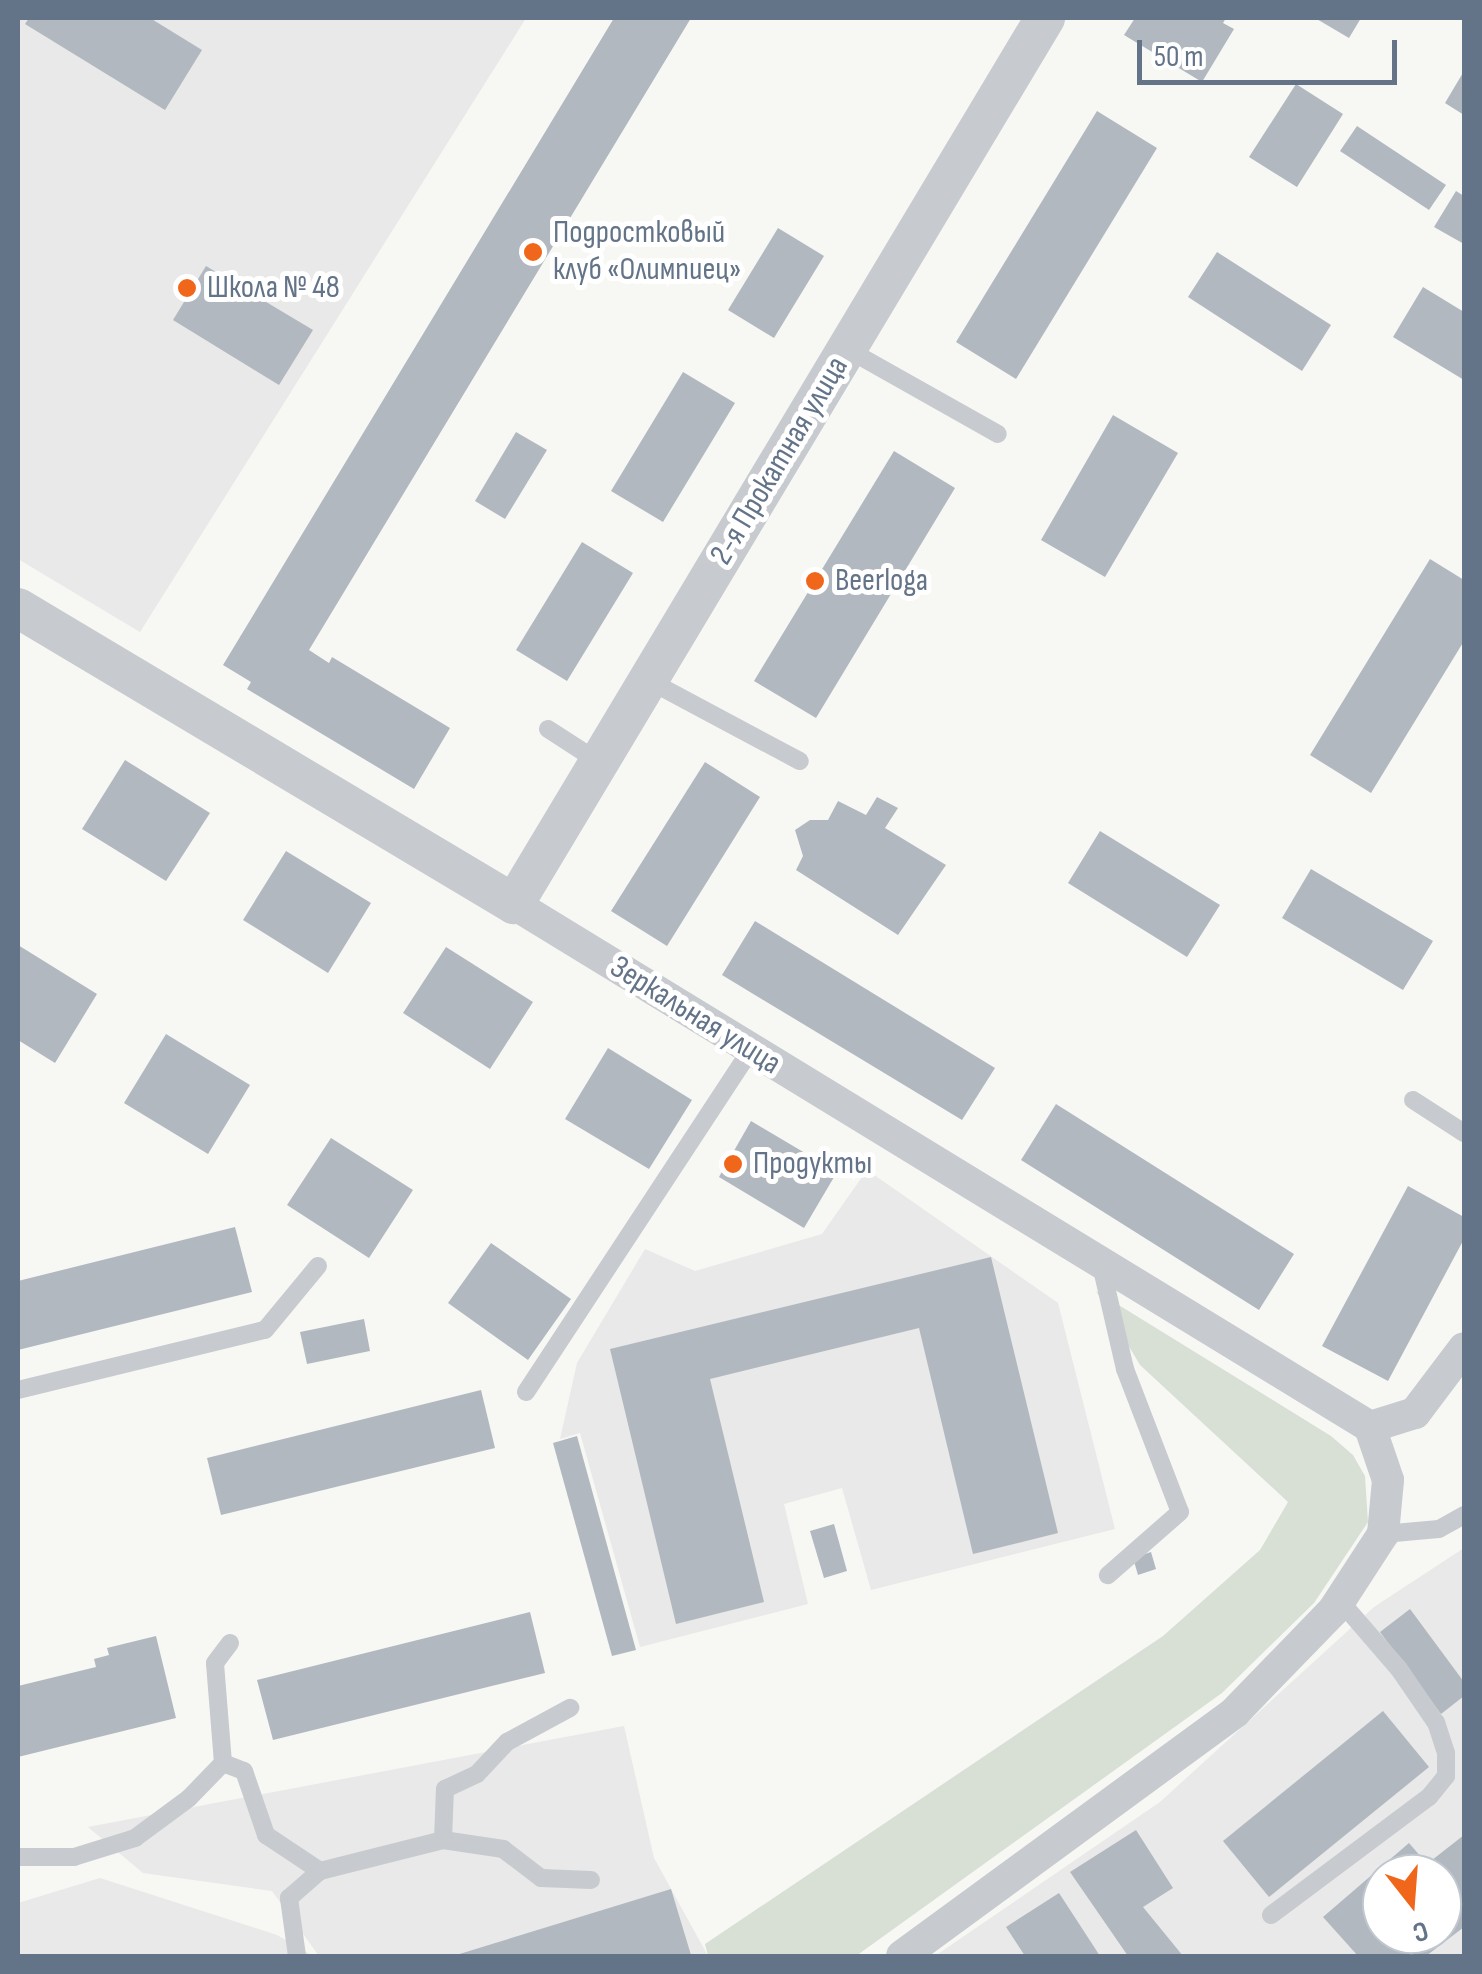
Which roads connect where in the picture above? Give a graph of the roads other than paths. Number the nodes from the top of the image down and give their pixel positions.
1 (1045, 18) edge
2 (847, 349) junction
3 (998, 434) dead end
4 (18, 608) edge
5 (648, 680) junction
6 (548, 729) dead end
7 (800, 761) dead end
8 (599, 762) junction
9 (514, 904) junction
10 (751, 1050) junction
11 (1413, 1100) dead end
12 (1464, 1133) edge
13 (1101, 1265) junction
14 (318, 1266) dead end
15 (1461, 1363) edge
16 (18, 1390) edge
17 (526, 1392) dead end
18 (1370, 1427) junction
19 (1464, 1515) edge
20 (1382, 1534) junction
21 (1108, 1575) dead end
22 (1340, 1601) junction
23 (230, 1642) dead end
24 (570, 1708) dead end
25 (223, 1763) junction
26 (443, 1840) junction
27 (18, 1857) edge
28 (320, 1871) junction
29 (591, 1880) dead end
30 (1271, 1915) dead end
31 (297, 1956) edge
32 (902, 1956) edge

1 - 2 street, 2-я Прокатная улица
2 - 3 lane
2 - 5 street, 2-я Прокатная улица
4 - 9 street, Зеркальная улица
5 - 7 lane
5 - 8 street, 2-я Прокатная улица
6 - 8 lane
8 - 9 street, 2-я Прокатная улица
9 - 10 street, Зеркальная улица
10 - 13 street, Зеркальная улица
10 - 17 lane
11 - 12 lane
13 - 18 street, Зеркальная улица
13 - 21 lane
14 - 16 lane
15 - 18 street
18 - 20 street
19 - 20 lane
20 - 22 street
22 - 30 lane
22 - 32 street
23 - 25 lane
24 - 26 lane
25 - 27 lane
25 - 28 lane
26 - 28 lane
26 - 29 lane
28 - 31 lane

